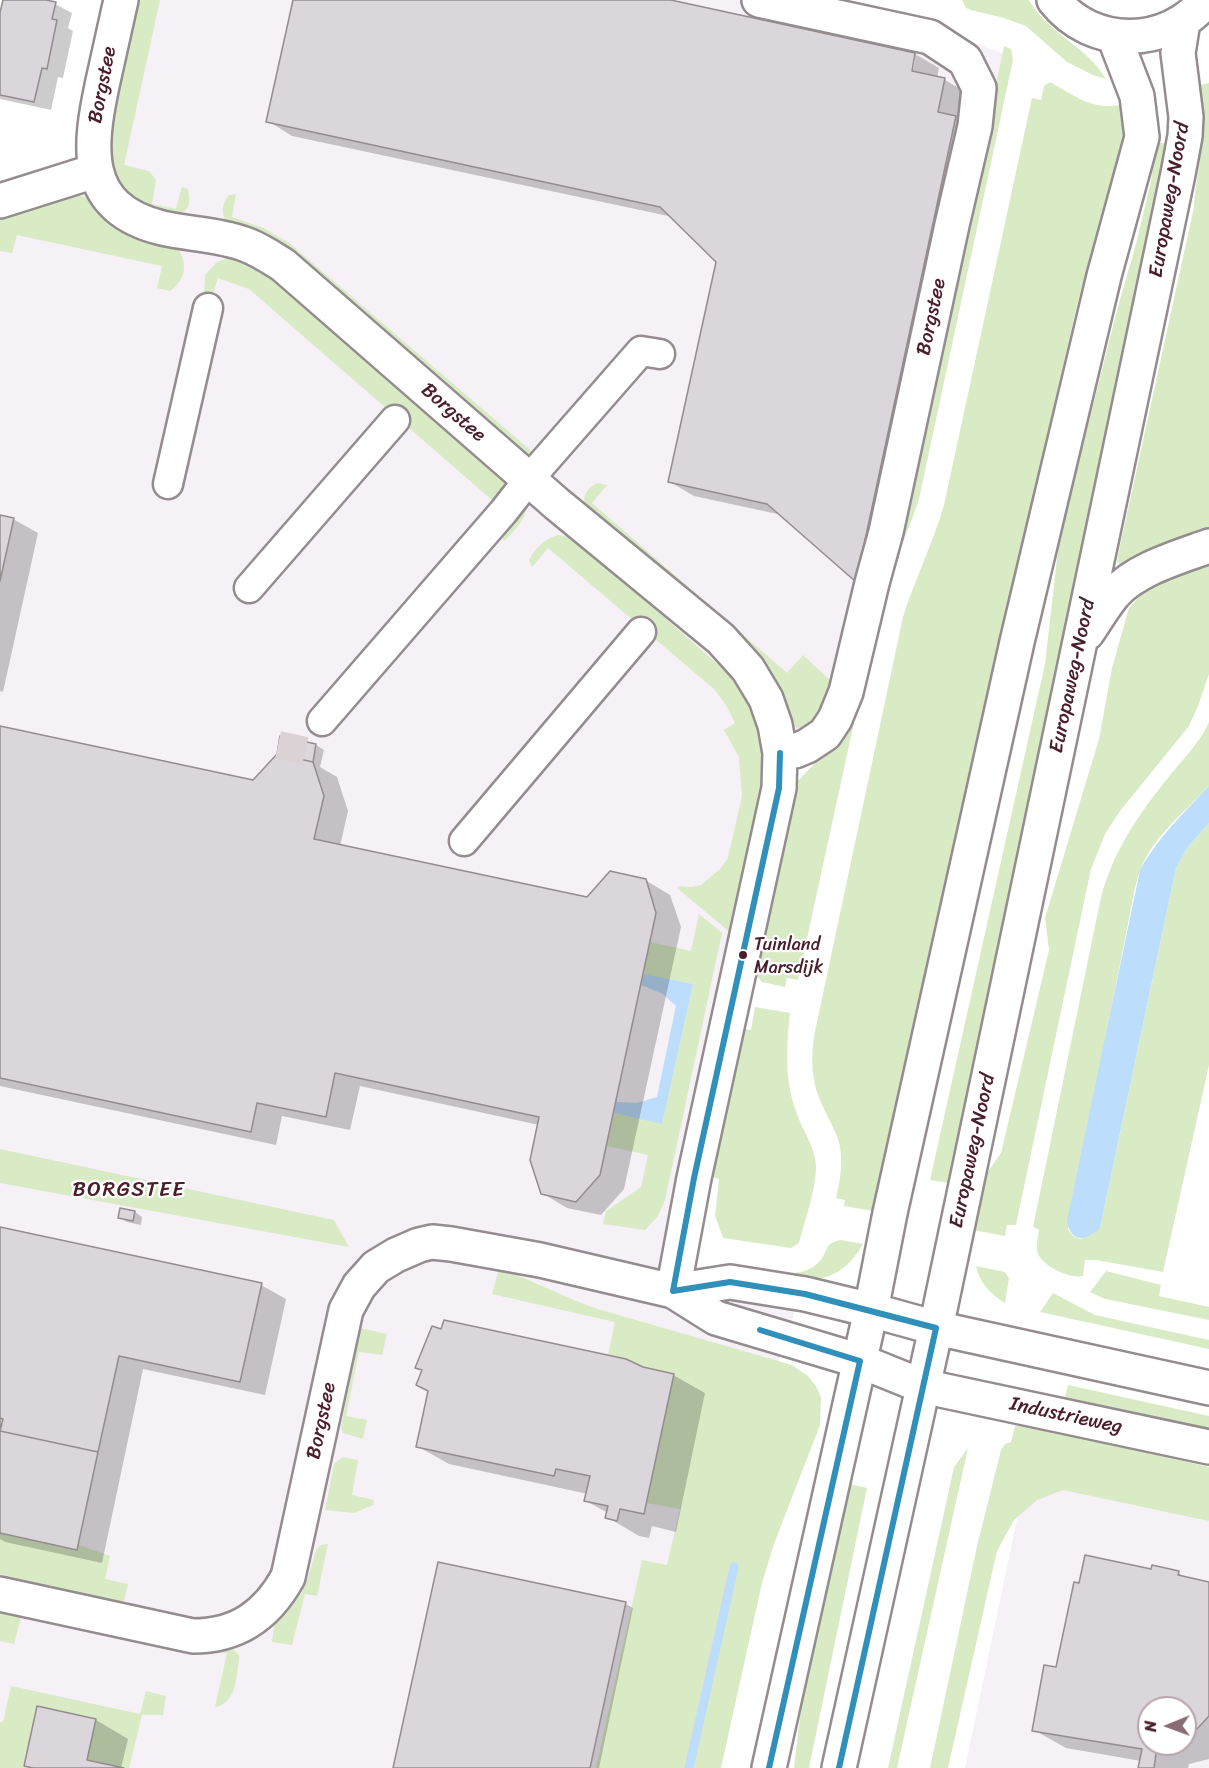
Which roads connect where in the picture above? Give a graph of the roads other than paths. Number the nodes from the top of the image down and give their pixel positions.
1 (121, 0) edge
2 (759, 0) edge
3 (1054, 0) edge
4 (1195, 11) edge
5 (1114, 36) junction
6 (95, 171) junction
7 (0, 201) edge
8 (208, 308) dead end
9 (660, 354) dead end
10 (395, 420) dead end
11 (529, 479) junction
12 (168, 484) dead end
13 (1209, 546) edge
14 (249, 588) dead end
15 (641, 632) dead end
16 (1079, 644) junction
17 (322, 721) dead end
18 (780, 753) junction
19 (464, 841) dead end
20 (674, 1291) junction
21 (870, 1310) junction
22 (936, 1328) junction
23 (860, 1361) junction
24 (922, 1386) junction
25 (1209, 1388) edge
26 (1209, 1447) edge
27 (0, 1594) edge
28 (769, 1768) edge
29 (839, 1768) edge

1 - 6 main road, Borgstee
2 - 18 main road, Borgstee
3 - 5 main road
4 - 5 main road
4 - 16 main road, Europaweg-Noord
5 - 21 main road, Europaweg-Noord
6 - 7 main road
6 - 11 main road, Borgstee
8 - 12 street
9 - 11 street
10 - 14 street
11 - 17 street
11 - 18 main road, Borgstee
13 - 16 main road
15 - 19 street
16 - 22 main road, Europaweg-Noord
18 - 20 main road, Borgstee
20 - 21 main road, Borgstee
20 - 23 main road, Borgstee
20 - 27 main road, Borgstee
21 - 22 main road
21 - 23 main road, Europaweg-Noord
22 - 24 main road, Europaweg-Noord
22 - 25 main road
23 - 24 main road
23 - 28 main road, Europaweg-Noord
24 - 26 main road, Industrieweg
24 - 29 main road, Europaweg-Noord

